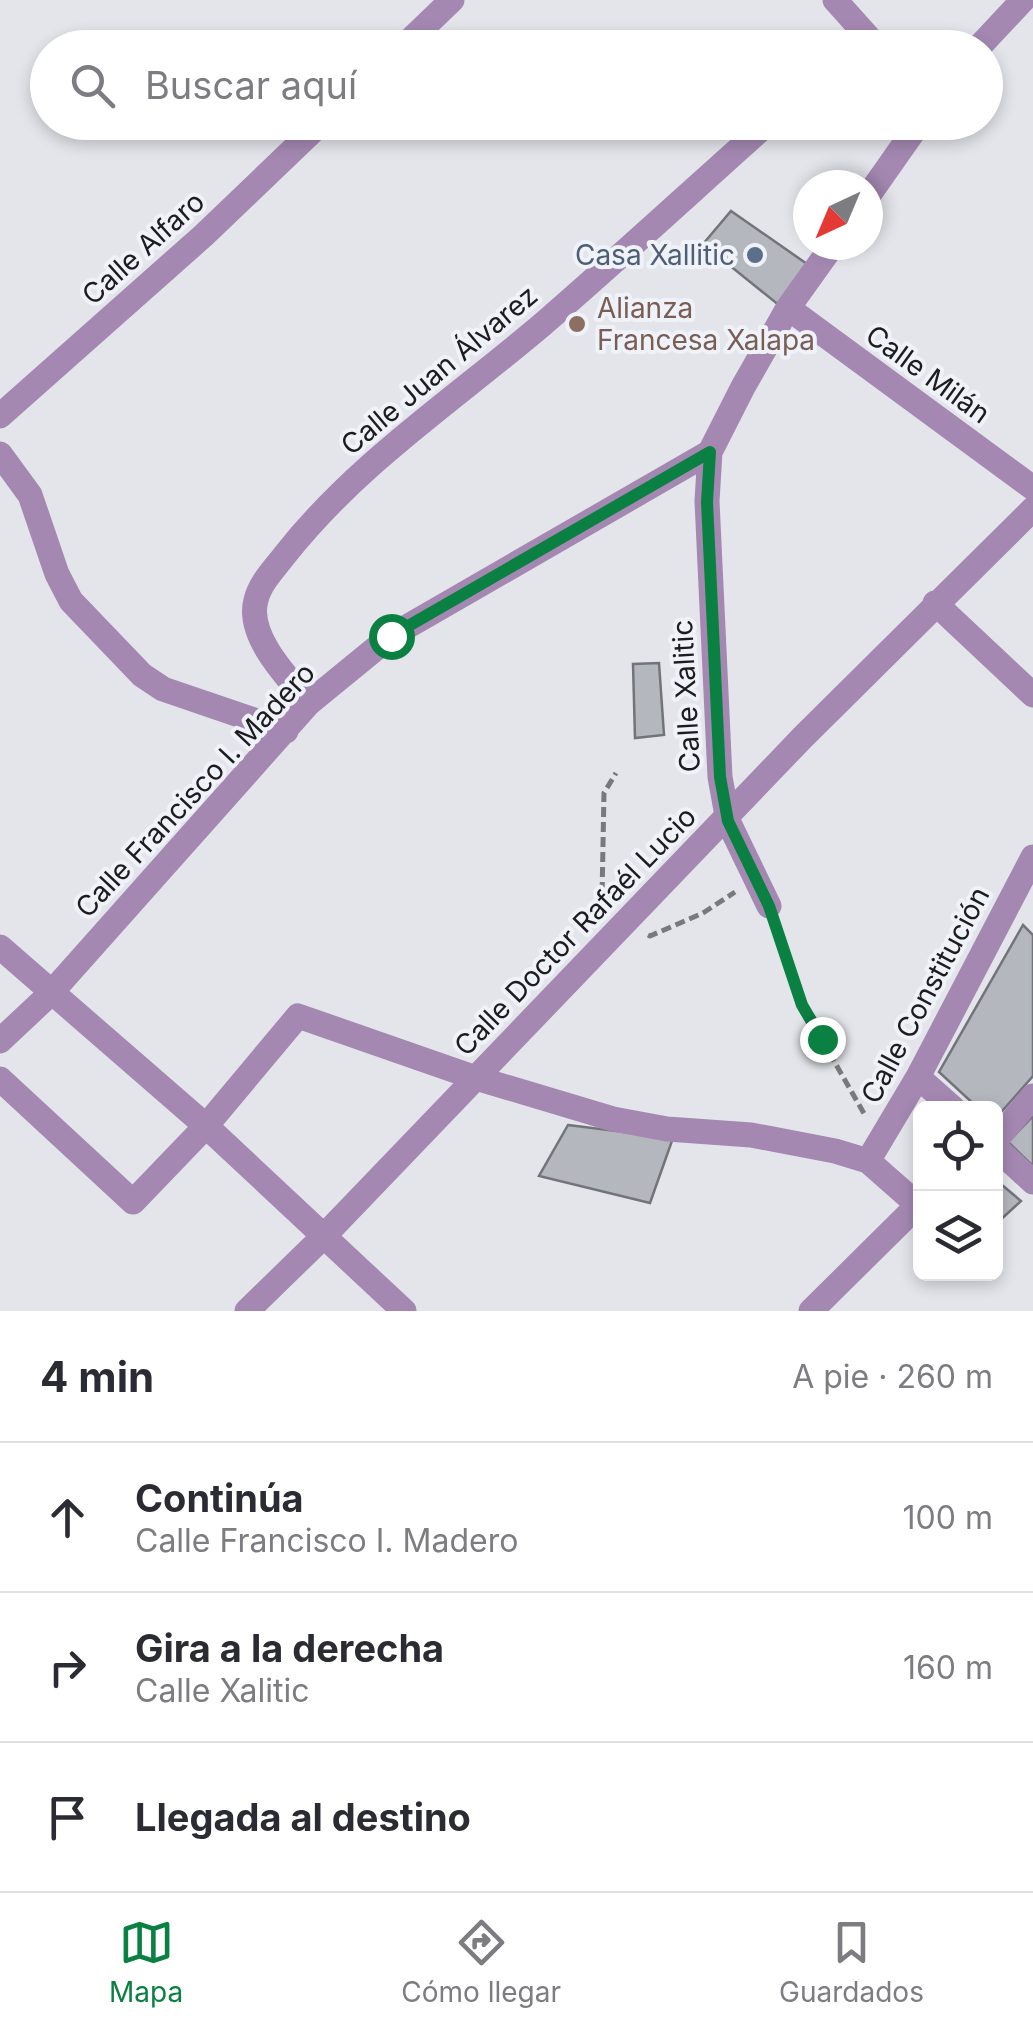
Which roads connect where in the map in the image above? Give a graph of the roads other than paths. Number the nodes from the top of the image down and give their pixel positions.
1 (452, 0) edge
2 (835, 0) edge
3 (1024, 0) edge
4 (421, 30) edge
5 (856, 30) edge
6 (995, 30) edge
7 (303, 140) edge
8 (749, 140) edge
9 (907, 140) edge
10 (883, 175) edge
11 (822, 260) edge
12 (788, 308) junction
13 (0, 416) edge
14 (710, 452) junction
15 (0, 454) edge
16 (1033, 488) edge
17 (1033, 509) edge
18 (936, 603) junction
19 (1033, 695) edge
20 (309, 703) junction
21 (286, 732) junction
22 (1033, 857) edge
23 (769, 906) road end
24 (0, 947) edge
25 (51, 993) junction
26 (0, 1041) edge
27 (918, 1077) junction
28 (476, 1078) junction
29 (0, 1079) edge
30 (1033, 1096) edge
31 (945, 1101) edge
32 (206, 1126) junction
33 (1003, 1132) edge
34 (874, 1151) junction
35 (1003, 1154) edge
36 (1033, 1182) edge
37 (913, 1197) edge
38 (913, 1210) edge
39 (324, 1238) junction
40 (247, 1311) edge
41 (404, 1311) edge
42 (810, 1311) edge

1 - 4 street
2 - 5 street
3 - 6 street
7 - 13 street, Calle Alfaro
8 - 20 street, Calle Juan Álvarez
9 - 10 street
11 - 12 street
12 - 14 street
12 - 16 street, Calle Milán
14 - 20 street, Calle Francisco I. Madero
14 - 23 street, Calle Xalitic
15 - 21 street
17 - 18 street, Calle Doctor Rafaél Lucio
18 - 19 street
18 - 28 street, Calle Doctor Rafaél Lucio
20 - 21 street, Calle Francisco I. Madero
21 - 25 street, Calle Francisco I. Madero
22 - 27 street, Calle Constitución
24 - 25 street
25 - 26 street, Calle Francisco I. Madero
25 - 32 street
27 - 31 street
27 - 34 street, Calle Constitución
28 - 32 street
28 - 34 street
28 - 39 street, Calle Doctor Rafaél Lucio
29 - 32 street
30 - 33 street
32 - 39 street
34 - 37 street
35 - 36 street
38 - 42 street
39 - 40 street, Calle Doctor Rafaél Lucio
39 - 41 street

